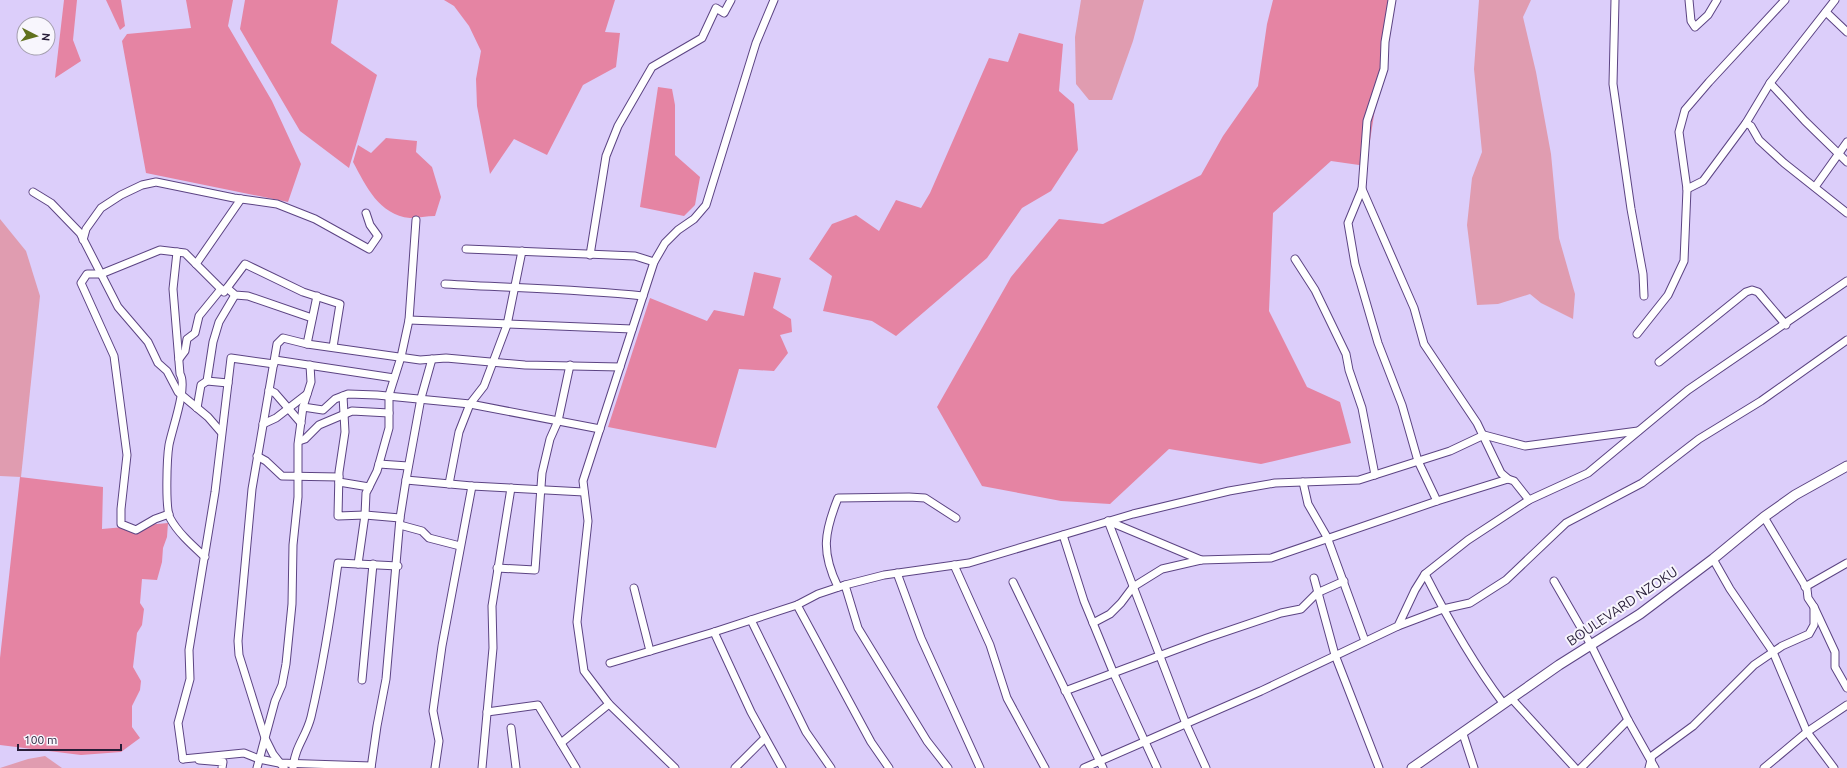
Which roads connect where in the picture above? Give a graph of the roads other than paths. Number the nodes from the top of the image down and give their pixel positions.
1 (731, 0) edge
2 (774, 0) edge
3 (1392, 0) edge
4 (1615, 0) edge
5 (1689, 0) edge
6 (1717, 0) edge
7 (1785, 0) edge
8 (1835, 0) edge
9 (1826, 12) junction
10 (1847, 32) edge
11 (1770, 83) junction
12 (1746, 123) junction
13 (1847, 142) edge
14 (1839, 153) junction
15 (1847, 162) edge
16 (1815, 187) junction
17 (1362, 189) junction
18 (1687, 189) junction
19 (33, 192) dead end
20 (241, 199) junction
21 (366, 213) dead end
22 (1847, 214) edge
23 (416, 220) dead end
24 (84, 240) junction
25 (466, 249) dead end
26 (522, 251) junction
27 (177, 252) junction
28 (590, 255) junction
29 (1295, 259) dead end
30 (654, 262) junction
31 (196, 264) junction
32 (101, 274) junction
33 (1847, 281) edge
34 (445, 284) dead end
35 (224, 288) junction
36 (514, 289) junction
37 (236, 295) junction
38 (317, 296) junction
39 (643, 296) junction
40 (1644, 296) dead end
41 (312, 318) junction
42 (409, 320) junction
43 (507, 325) junction
44 (1786, 325) junction
45 (632, 330) junction
46 (1638, 334) dead end
47 (1847, 340) edge
48 (307, 344) junction
49 (333, 347) junction
50 (401, 357) junction
51 (179, 359) junction
52 (432, 359) junction
53 (274, 362) junction
54 (493, 362) junction
55 (1659, 362) dead end
56 (310, 365) junction
57 (570, 365) junction
58 (620, 367) junction
59 (394, 378) junction
60 (207, 381) junction
61 (228, 383) junction
62 (269, 390) junction
63 (181, 394) junction
64 (307, 394) junction
65 (389, 395) junction
66 (343, 396) junction
67 (420, 398) junction
68 (470, 404) junction
69 (289, 407) junction
70 (303, 407) junction
71 (197, 408) junction
72 (389, 413) junction
73 (345, 414) junction
74 (558, 421) junction
75 (301, 423) junction
76 (263, 424) junction
77 (600, 429) junction
78 (1638, 431) junction
79 (221, 432) junction
80 (1484, 436) junction
81 (299, 441) junction
82 (257, 456) junction
83 (1418, 461) junction
84 (379, 464) junction
85 (408, 466) junction
86 (1846, 468) edge
87 (1375, 474) junction
88 (298, 477) junction
89 (339, 480) junction
90 (406, 480) junction
91 (1508, 480) junction
92 (1303, 482) junction
93 (449, 484) junction
94 (472, 486) junction
95 (369, 487) junction
96 (511, 488) junction
97 (542, 491) junction
98 (584, 492) junction
99 (1529, 500) junction
100 (1437, 501) junction
101 (170, 514) junction
102 (365, 515) junction
103 (1764, 517) junction
104 (956, 518) dead end
105 (400, 521) junction
106 (1108, 521) junction
107 (1063, 534) junction
108 (1326, 537) junction
109 (460, 546) junction
110 (205, 557) junction
111 (1713, 559) junction
112 (1201, 560) junction
113 (1847, 563) edge
114 (358, 564) junction
115 (373, 564) junction
116 (954, 565) junction
117 (398, 566) junction
118 (497, 568) junction
119 (897, 573) junction
120 (1425, 574) junction
121 (1314, 578) dead end
122 (1344, 581) junction
123 (1554, 581) dead end
124 (1013, 582) dead end
125 (842, 586) junction
126 (1805, 586) junction
127 (1133, 587) junction
128 (634, 588) dead end
129 (1317, 593) junction
130 (797, 605) junction
131 (1814, 607) junction
132 (1443, 609) junction
133 (751, 620) junction
134 (1094, 623) junction
135 (1398, 626) junction
136 (714, 632) junction
137 (1366, 641) junction
138 (1591, 645) junction
139 (650, 651) junction
140 (1773, 652) junction
141 (1335, 655) junction
142 (1159, 656) junction
143 (610, 663) dead end
144 (1114, 674) junction
145 (362, 680) dead end
146 (1847, 688) edge
147 (1065, 690) junction
148 (1511, 698) junction
149 (609, 704) junction
150 (1503, 704) junction
151 (1847, 705) edge
152 (487, 712) junction
153 (1628, 720) junction
154 (1186, 724) junction
155 (511, 728) dead end
156 (1807, 732) junction
157 (1463, 734) junction
158 (265, 738) junction
159 (765, 738) junction
160 (561, 742) junction
161 (1144, 742) junction
162 (183, 759) junction
163 (259, 759) junction
164 (1650, 759) junction
165 (976, 764) edge
166 (1101, 765) edge
167 (281, 766) edge
168 (293, 766) edge
169 (332, 766) edge
170 (371, 767) edge
171 (672, 767) edge
172 (222, 768) edge
173 (257, 768) edge
174 (435, 768) edge
175 (482, 768) edge
176 (516, 768) edge
177 (576, 768) edge
178 (735, 768) edge
179 (782, 768) edge
180 (831, 768) edge
181 (889, 768) edge
182 (948, 768) edge
183 (980, 768) edge
184 (1045, 768) edge
185 (1084, 768) edge
186 (1157, 768) edge
187 (1206, 768) edge
188 (1378, 768) edge
189 (1412, 768) edge
190 (1474, 768) edge
191 (1575, 768) edge
192 (1580, 768) edge
193 (1649, 768) edge
194 (1655, 768) edge
195 (1764, 768) edge
196 (1834, 768) edge

1 - 28 street
2 - 30 street
3 - 17 street
4 - 40 street
5 - 6 street
7 - 18 street
8 - 9 street
9 - 10 street
9 - 11 street
11 - 12 street
11 - 14 street
12 - 16 street
12 - 18 street
13 - 14 street
14 - 15 street
14 - 16 street
16 - 22 street
17 - 80 street
17 - 83 street
18 - 46 street
19 - 24 street
20 - 21 street
20 - 24 street
20 - 31 street
23 - 42 street
24 - 32 street
25 - 26 street
26 - 28 street
26 - 36 street
27 - 31 street
27 - 32 street
27 - 51 street
28 - 30 street
29 - 87 street
30 - 39 street
31 - 35 street
32 - 63 street
32 - 101 street
33 - 44 street
34 - 36 street
35 - 37 street
35 - 38 street
35 - 51 street
36 - 39 street
36 - 43 street
37 - 41 street
37 - 60 street
38 - 41 street
38 - 49 street
39 - 45 street
41 - 48 street
42 - 43 street
42 - 50 street
43 - 45 street
43 - 54 street
44 - 55 street
44 - 78 street
45 - 58 street
47 - 132 street
48 - 49 street
48 - 53 street
49 - 50 street
50 - 52 street
50 - 59 street
51 - 63 street
52 - 54 street
52 - 67 street
53 - 56 street
53 - 61 street
53 - 62 street
54 - 57 street
54 - 68 street
56 - 59 street
56 - 64 street
57 - 58 street
57 - 74 street
58 - 77 street
59 - 65 street
60 - 61 street
60 - 71 street
61 - 79 street
62 - 69 street
62 - 76 street
63 - 71 street
63 - 101 street
64 - 69 street
64 - 70 street
65 - 66 street
65 - 67 street
65 - 72 street
66 - 70 street
66 - 73 street
67 - 68 street
67 - 85 street
68 - 74 street
68 - 93 street
69 - 75 street
69 - 76 street
70 - 75 street
71 - 79 street
72 - 73 street
72 - 84 street
73 - 81 street
73 - 89 street
74 - 77 street
74 - 97 street
75 - 81 street
76 - 82 street
77 - 98 street
78 - 80 street
78 - 99 street
79 - 110 street
80 - 83 street
80 - 91 street
81 - 88 street
82 - 88 street
82 - 158 street
83 - 87 street
83 - 100 street
84 - 85 street
84 - 95 street
85 - 90 street
86 - 103 street, BOULEVARD NZOKU
87 - 92 street
88 - 89 street
88 - 158 street
89 - 95 street
89 - 102 street
90 - 93 street
90 - 105 street
91 - 99 street
91 - 100 street
92 - 106 street
92 - 108 street
93 - 94 street
94 - 96 street
94 - 109 street
95 - 102 street
96 - 97 street
96 - 118 street
97 - 98 street
97 - 118 street
98 - 149 street
99 - 120 street
100 - 108 street
101 - 110 street
102 - 105 street
102 - 114 street
103 - 111 street, BOULEVARD NZOKU
103 - 126 street
104 - 125 street
105 - 109 street
105 - 117 street
106 - 107 street
106 - 112 street
106 - 127 street
107 - 116 street
107 - 134 street
108 - 112 street
108 - 122 street
109 - 174 street
110 - 162 street
111 - 138 street, BOULEVARD NZOKU
111 - 140 street
112 - 127 street
113 - 126 street
114 - 115 street
114 - 168 street
115 - 117 street
115 - 145 street
116 - 119 street
116 - 184 street
117 - 170 street
118 - 152 street
119 - 125 street
119 - 165 street
120 - 132 street
120 - 135 street
121 - 129 street
122 - 129 street
122 - 137 street
123 - 138 street
124 - 147 street
125 - 130 street
125 - 182 street
126 - 131 street
127 - 134 street
127 - 142 street
128 - 139 street
129 - 141 street
129 - 142 street
130 - 133 street
130 - 181 street
131 - 140 street
131 - 146 street
132 - 135 street
132 - 150 street
133 - 136 street
133 - 180 street
134 - 144 street
135 - 137 street
136 - 139 street
136 - 159 street
137 - 141 street
138 - 148 street, BOULEVARD NZOKU
138 - 153 street
139 - 143 street
140 - 156 street
140 - 164 street
141 - 154 street
141 - 188 street
142 - 144 street
142 - 154 street
144 - 147 street
144 - 161 street
147 - 166 street
148 - 150 street, BOULEVARD NZOKU
148 - 191 street
149 - 160 street
149 - 171 street
150 - 157 street, BOULEVARD NZOKU
151 - 156 street
152 - 160 street
152 - 175 street
153 - 164 street
153 - 192 street
154 - 161 street
154 - 187 street
155 - 176 street
156 - 195 street
156 - 196 street
157 - 189 street, BOULEVARD NZOKU
157 - 190 street
158 - 163 street
158 - 167 street
159 - 178 street
159 - 179 street
160 - 177 street
161 - 166 street
161 - 186 street
162 - 163 street
162 - 172 street
163 - 167 street
163 - 173 street
164 - 193 street
164 - 194 street
165 - 183 street
166 - 185 street
167 - 168 street
168 - 169 street
169 - 170 street

